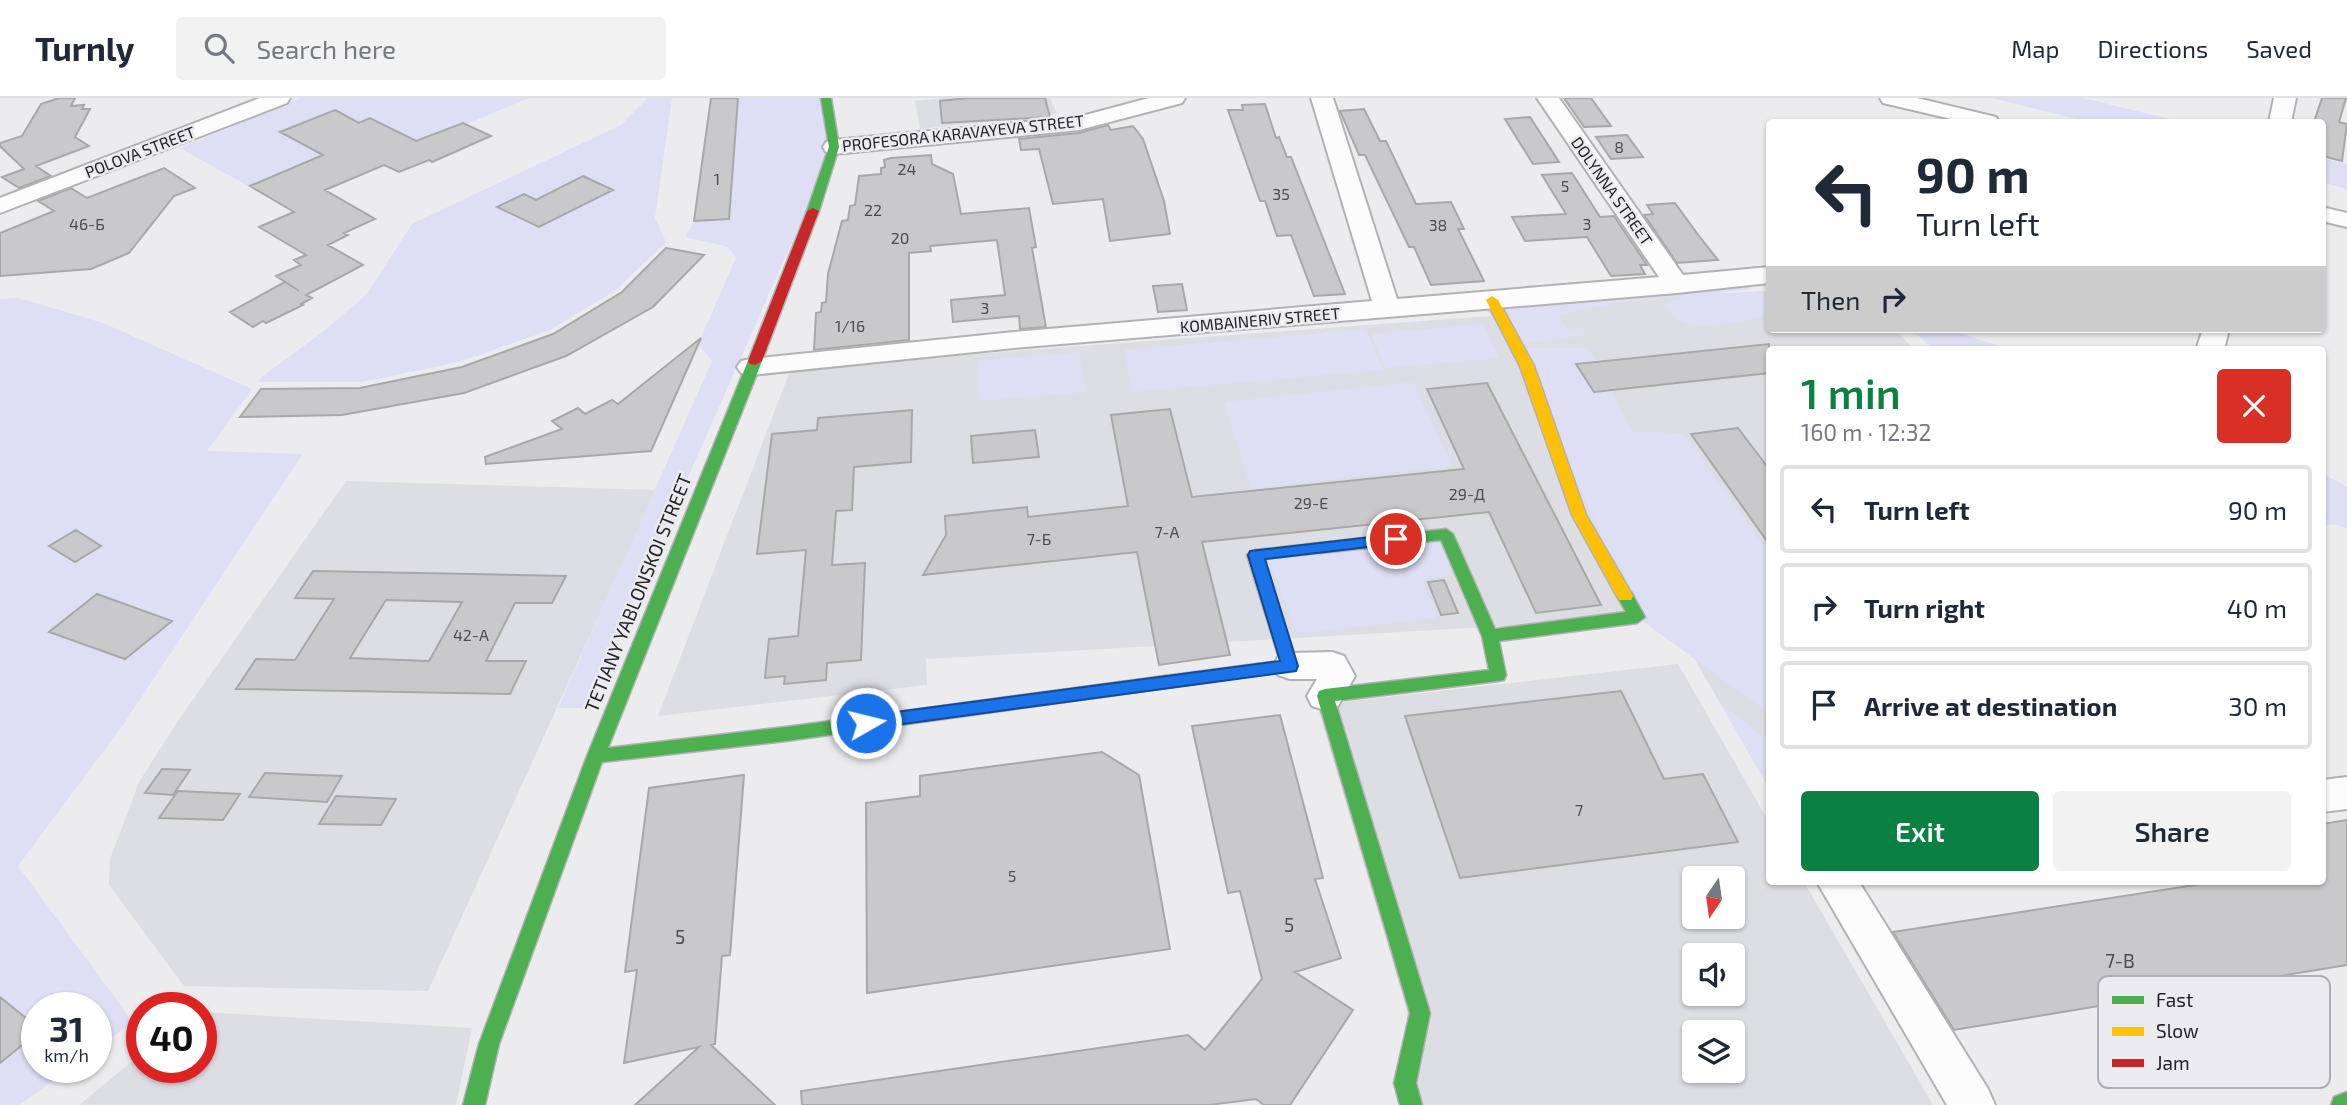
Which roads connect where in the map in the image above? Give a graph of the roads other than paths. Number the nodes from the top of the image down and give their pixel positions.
1 (279, 98) edge
2 (826, 98) edge
3 (1174, 98) edge
4 (1322, 98) edge
5 (1548, 98) edge
6 (1891, 98) edge
7 (2285, 98) edge
8 (1976, 119) edge
9 (2281, 119) edge
10 (834, 147) junction
11 (0, 206) edge
12 (2326, 215) edge
13 (2347, 220) edge
14 (1766, 275) edge
15 (1677, 285) junction
16 (1492, 300) junction
17 (1387, 309) junction
18 (751, 368) junction
19 (1490, 636) junction
20 (1290, 666) junction
21 (1325, 696) junction
22 (596, 756) junction
23 (2347, 793) edge
24 (2326, 796) edge
25 (1840, 885) edge
26 (2347, 1103) edge
27 (474, 1105) edge
28 (1412, 1105) edge
29 (1972, 1105) edge
30 (2342, 1105) edge

1 - 11 street, POLOVA STREET
2 - 10 street, TETIANY YABLONSKOI STREET
3 - 10 street, PROFESORA KARAVAYEVA STREET
4 - 17 street
5 - 15 street, DOLYNNA STREET
6 - 8 street
7 - 9 street
10 - 18 street, TETIANY YABLONSKOI STREET
12 - 13 street
14 - 15 street, KOMBAINERIV STREET
15 - 16 street, KOMBAINERIV STREET
16 - 17 street, KOMBAINERIV STREET
16 - 19 street
17 - 18 street, KOMBAINERIV STREET
18 - 22 street, TETIANY YABLONSKOI STREET
19 - 20 street
19 - 21 street
20 - 21 street
20 - 22 street
21 - 28 street
22 - 27 street, TETIANY YABLONSKOI STREET
23 - 24 street
25 - 29 street
26 - 30 street

